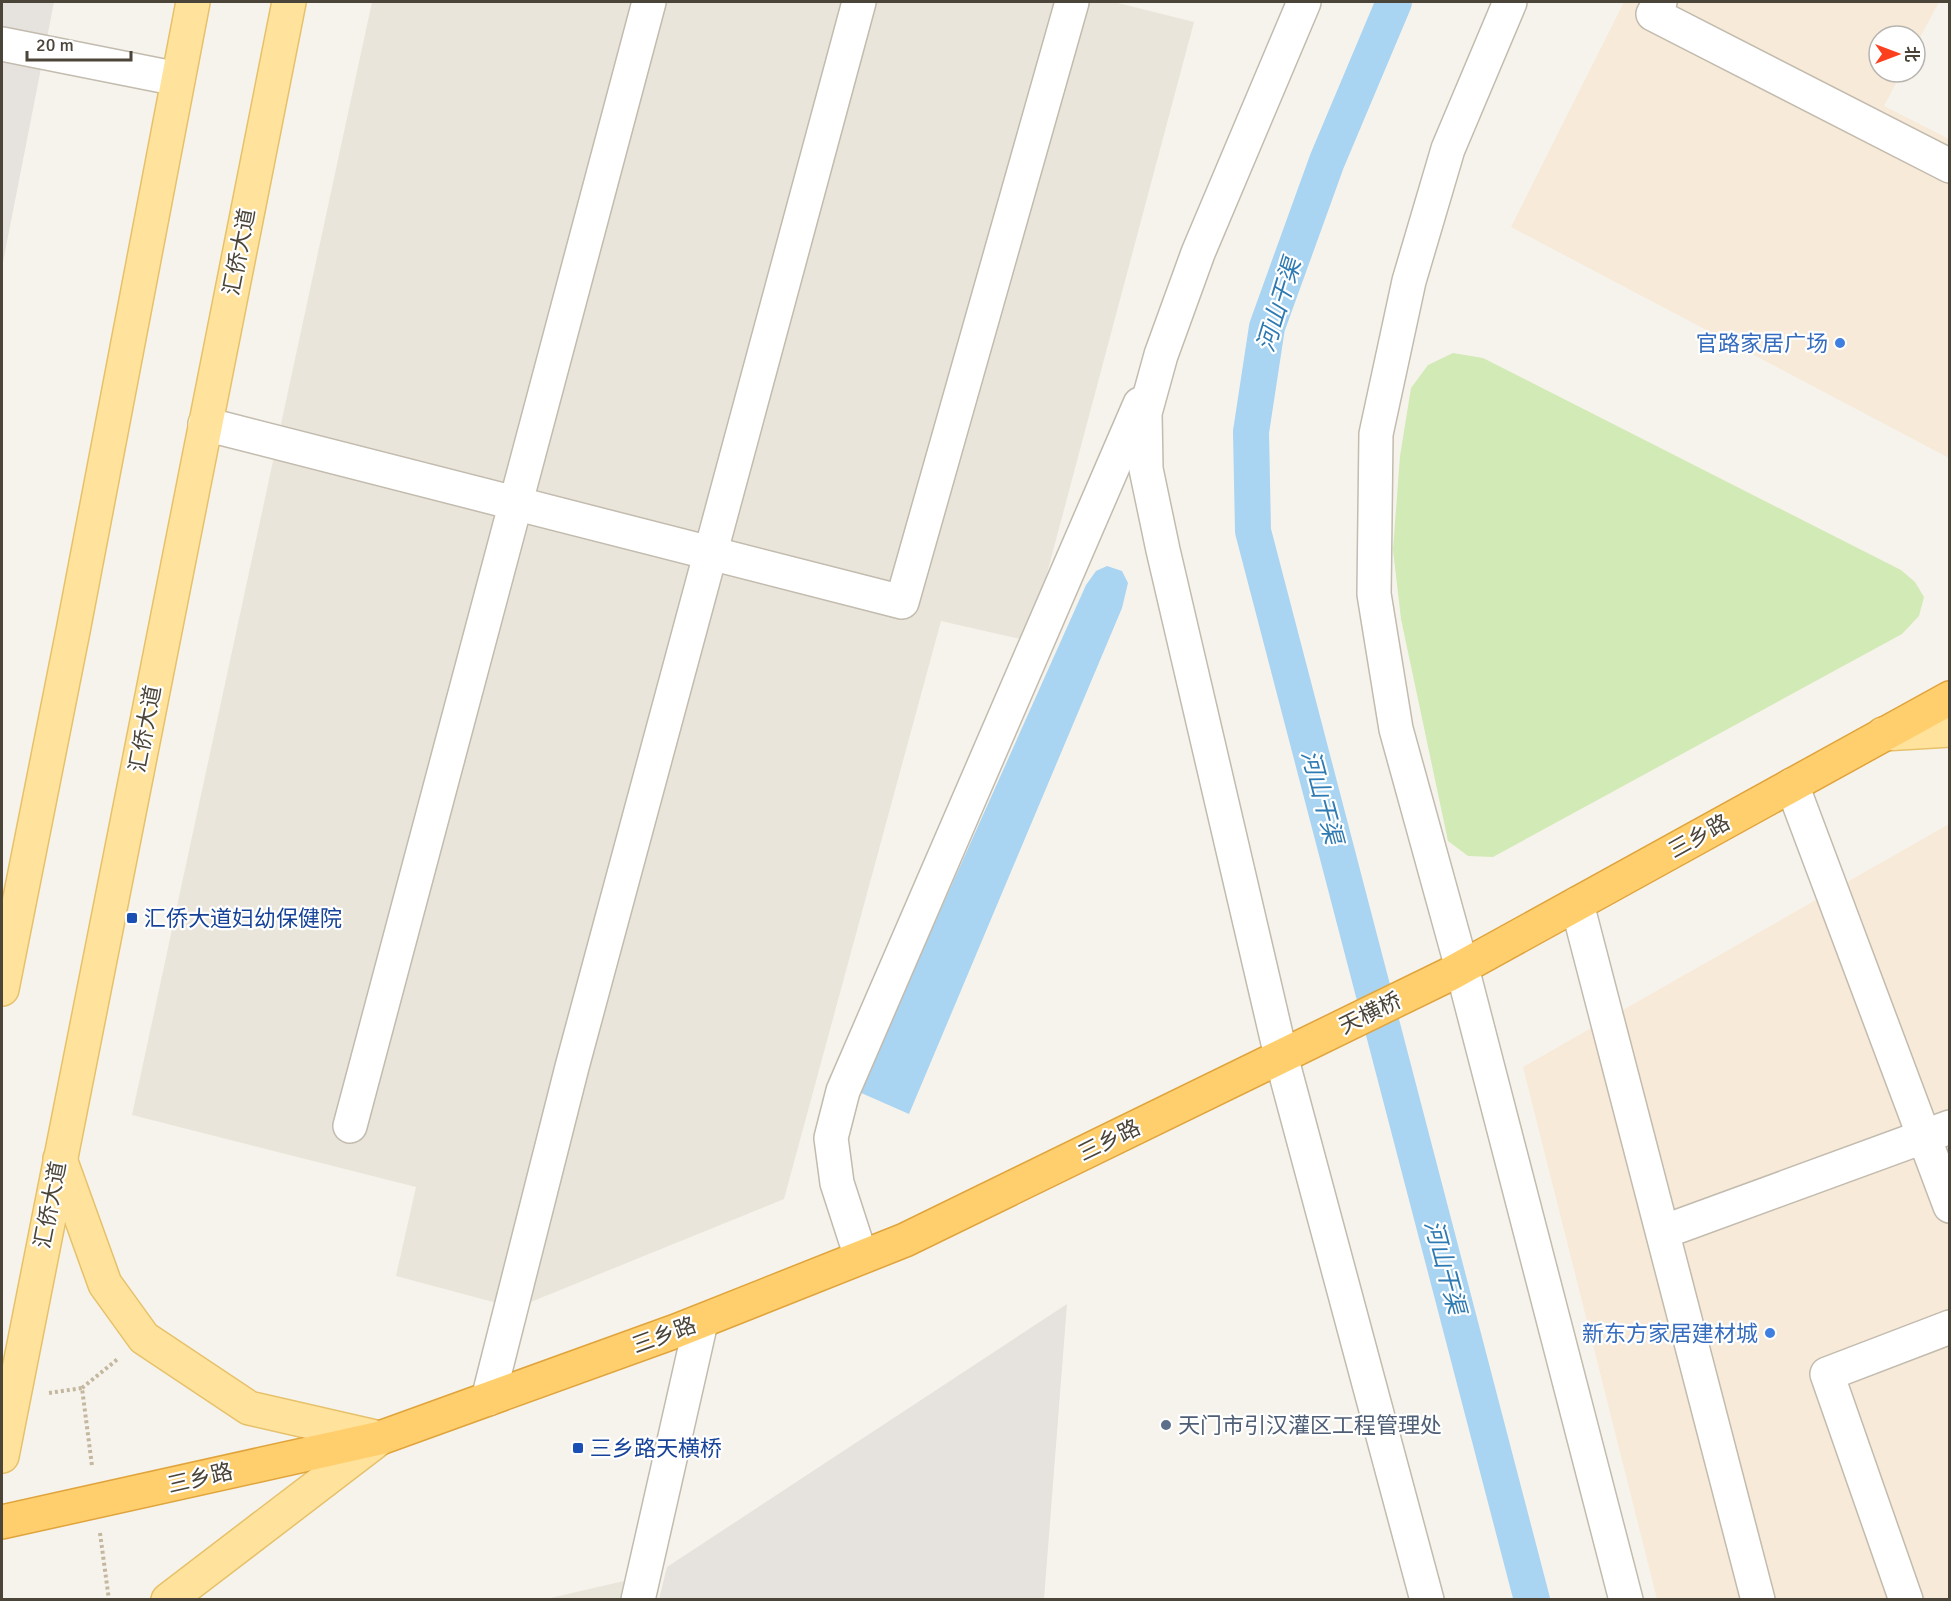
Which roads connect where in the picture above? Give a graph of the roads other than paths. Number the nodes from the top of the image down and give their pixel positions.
1 (193, 2) edge
2 (289, 2) edge
3 (649, 2) edge
4 (859, 2) edge
5 (1072, 2) edge
6 (1304, 2) edge
7 (1510, 2) edge
8 (1660, 2) edge
9 (2, 44) edge
10 (178, 79) junction
11 (1950, 166) edge
12 (1161, 355) junction
13 (205, 424) junction
14 (516, 504) junction
15 (711, 553) junction
16 (1950, 679) edge
17 (1950, 698) edge
18 (1950, 730) edge
19 (1883, 734) junction
20 (1792, 785) junction
21 (1577, 904) junction
22 (1455, 972) junction
23 (2, 989) edge
24 (1287, 1053) junction
25 (350, 1126) dead end
26 (1936, 1132) edge
27 (60, 1157) junction
28 (1950, 1206) edge
29 (1662, 1232) junction
30 (861, 1257) junction
31 (701, 1322) junction
32 (1950, 1327) edge
33 (488, 1399) junction
34 (380, 1438) junction
35 (2, 1456) edge
36 (2, 1522) edge
37 (168, 1599) edge
38 (638, 1599) edge
39 (1427, 1599) edge
40 (1626, 1599) edge
41 (1758, 1599) edge
42 (1906, 1599) edge

1 - 10 main road
2 - 13 main road, 汇侨大道
3 - 14 street
4 - 15 street
5 - 15 street
6 - 12 street
7 - 22 street
8 - 11 street
9 - 10 street
10 - 23 main road
12 - 24 street
12 - 30 street
13 - 14 street
13 - 27 main road, 汇侨大道
14 - 15 street
14 - 25 street
15 - 33 street
16 - 19 highway
17 - 19 highway, 三乡路
18 - 19 main road
19 - 20 highway, 三乡路
20 - 21 highway, 三乡路
20 - 26 street
21 - 22 highway, 三乡路
21 - 29 street
22 - 24 highway, 天横桥
22 - 40 street
24 - 30 highway, 三乡路
24 - 39 street
26 - 28 street
26 - 29 street
27 - 34 main road
27 - 35 main road, 汇侨大道
29 - 41 street
30 - 31 highway, 三乡路
31 - 33 highway, 三乡路
31 - 38 street
32 - 42 street
33 - 34 highway, 三乡路
34 - 36 highway, 三乡路
34 - 37 main road

